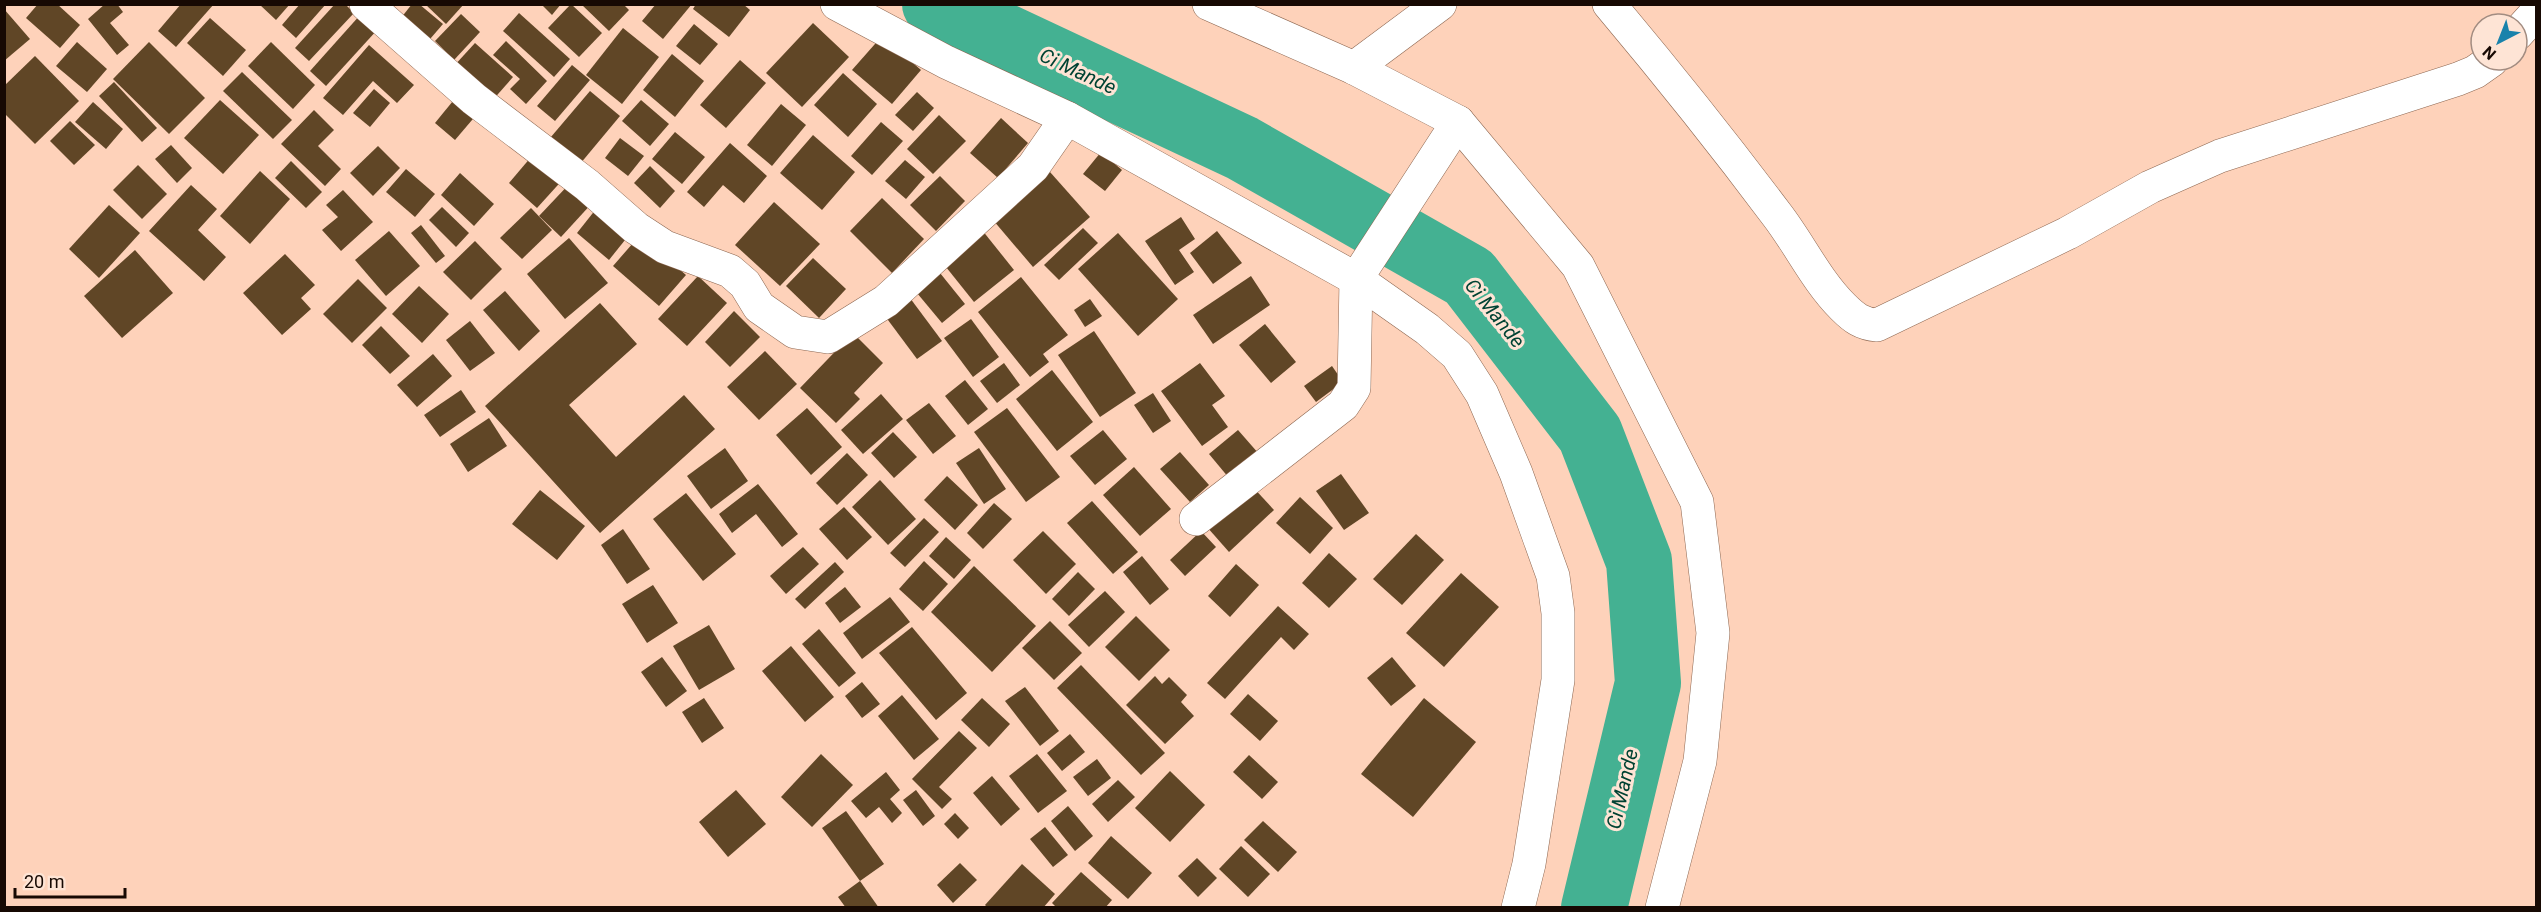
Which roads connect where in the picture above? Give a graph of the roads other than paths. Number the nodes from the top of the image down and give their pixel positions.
1 (366, 4) edge
2 (837, 4) edge
3 (1209, 4) edge
4 (1440, 4) edge
5 (1609, 4) edge
6 (1354, 68) junction
7 (2475, 72) edge
8 (1067, 118) junction
9 (1454, 130) junction
10 (1360, 273) junction
11 (1196, 519) dead end
12 (1518, 908) edge
13 (1662, 908) edge

1 - 8 street
2 - 8 street
3 - 6 street
4 - 6 street
5 - 7 street
6 - 9 street
8 - 10 street
9 - 10 street
9 - 13 street
10 - 11 street
10 - 12 street

